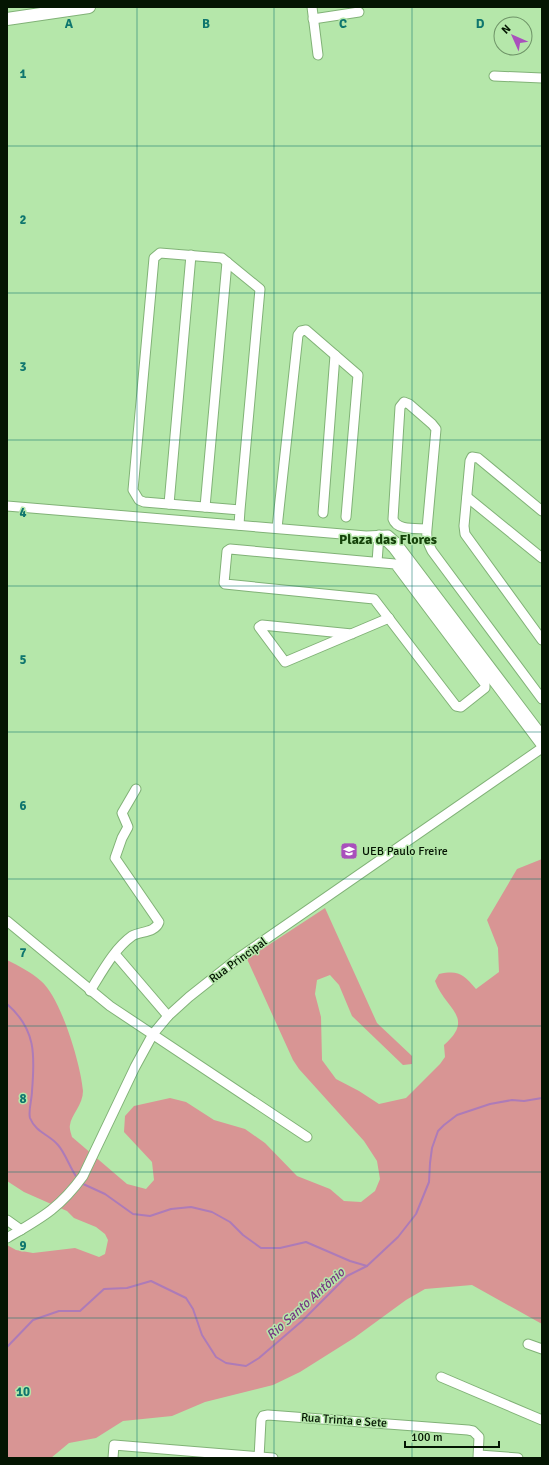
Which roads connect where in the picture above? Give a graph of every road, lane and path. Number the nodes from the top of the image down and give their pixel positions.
1 (89, 7) edge
2 (312, 7) edge
3 (359, 12) dead end
4 (7, 19) edge
5 (313, 19) junction
6 (318, 55) dead end
7 (494, 76) dead end
8 (542, 78) edge
9 (191, 255) junction
10 (227, 262) junction
11 (335, 355) junction
12 (467, 497) junction
13 (169, 504) junction
14 (7, 506) edge
15 (205, 507) junction
16 (240, 510) junction
17 (542, 511) edge
18 (322, 513) dead end
19 (346, 517) dead end
20 (239, 525) junction
21 (277, 528) junction
22 (427, 528) junction
23 (379, 537) junction
24 (542, 558) edge
25 (377, 562) junction
26 (389, 618) junction
27 (352, 634) junction
28 (542, 640) edge
29 (542, 699) edge
30 (542, 735) edge
31 (542, 747) edge
32 (136, 790) dead end
33 (7, 921) edge
34 (115, 954) junction
35 (90, 990) junction
36 (168, 1016) junction
37 (153, 1034) junction
38 (307, 1137) dead end
39 (7, 1220) edge
40 (22, 1230) junction
41 (7, 1238) edge
42 (528, 1344) dead end
43 (542, 1349) edge
44 (442, 1376) dead end
45 (542, 1420) edge
46 (478, 1456) edge
47 (259, 1457) edge
48 (113, 1458) edge
49 (273, 1458) edge
50 (518, 1458) edge

1 - 4 main road
2 - 5 street
3 - 5 street
5 - 6 street
7 - 8 street
9 - 10 street
9 - 13 street
9 - 13 street
10 - 15 street
10 - 16 street
11 - 18 street
11 - 19 street
11 - 21 street
12 - 17 street
12 - 24 street
12 - 28 street
13 - 15 street
14 - 20 street
15 - 16 street
16 - 20 street
20 - 21 street
21 - 23 street
22 - 22 street
22 - 29 street
23 - 25 street
23 - 30 street
23 - 31 street
25 - 26 street
25 - 26 street
26 - 27 street
27 - 27 street
31 - 36 street, Rua Principal
32 - 34 street
33 - 35 street
34 - 35 street
34 - 36 street
35 - 37 street
36 - 37 street, Rua Principal
37 - 38 street
37 - 40 street, Rua Principal
39 - 40 street
40 - 41 street, Rua Principal
42 - 43 street
44 - 45 street
46 - 47 street, Rua Trinta e Sete
46 - 50 street
47 - 48 street
47 - 49 street

